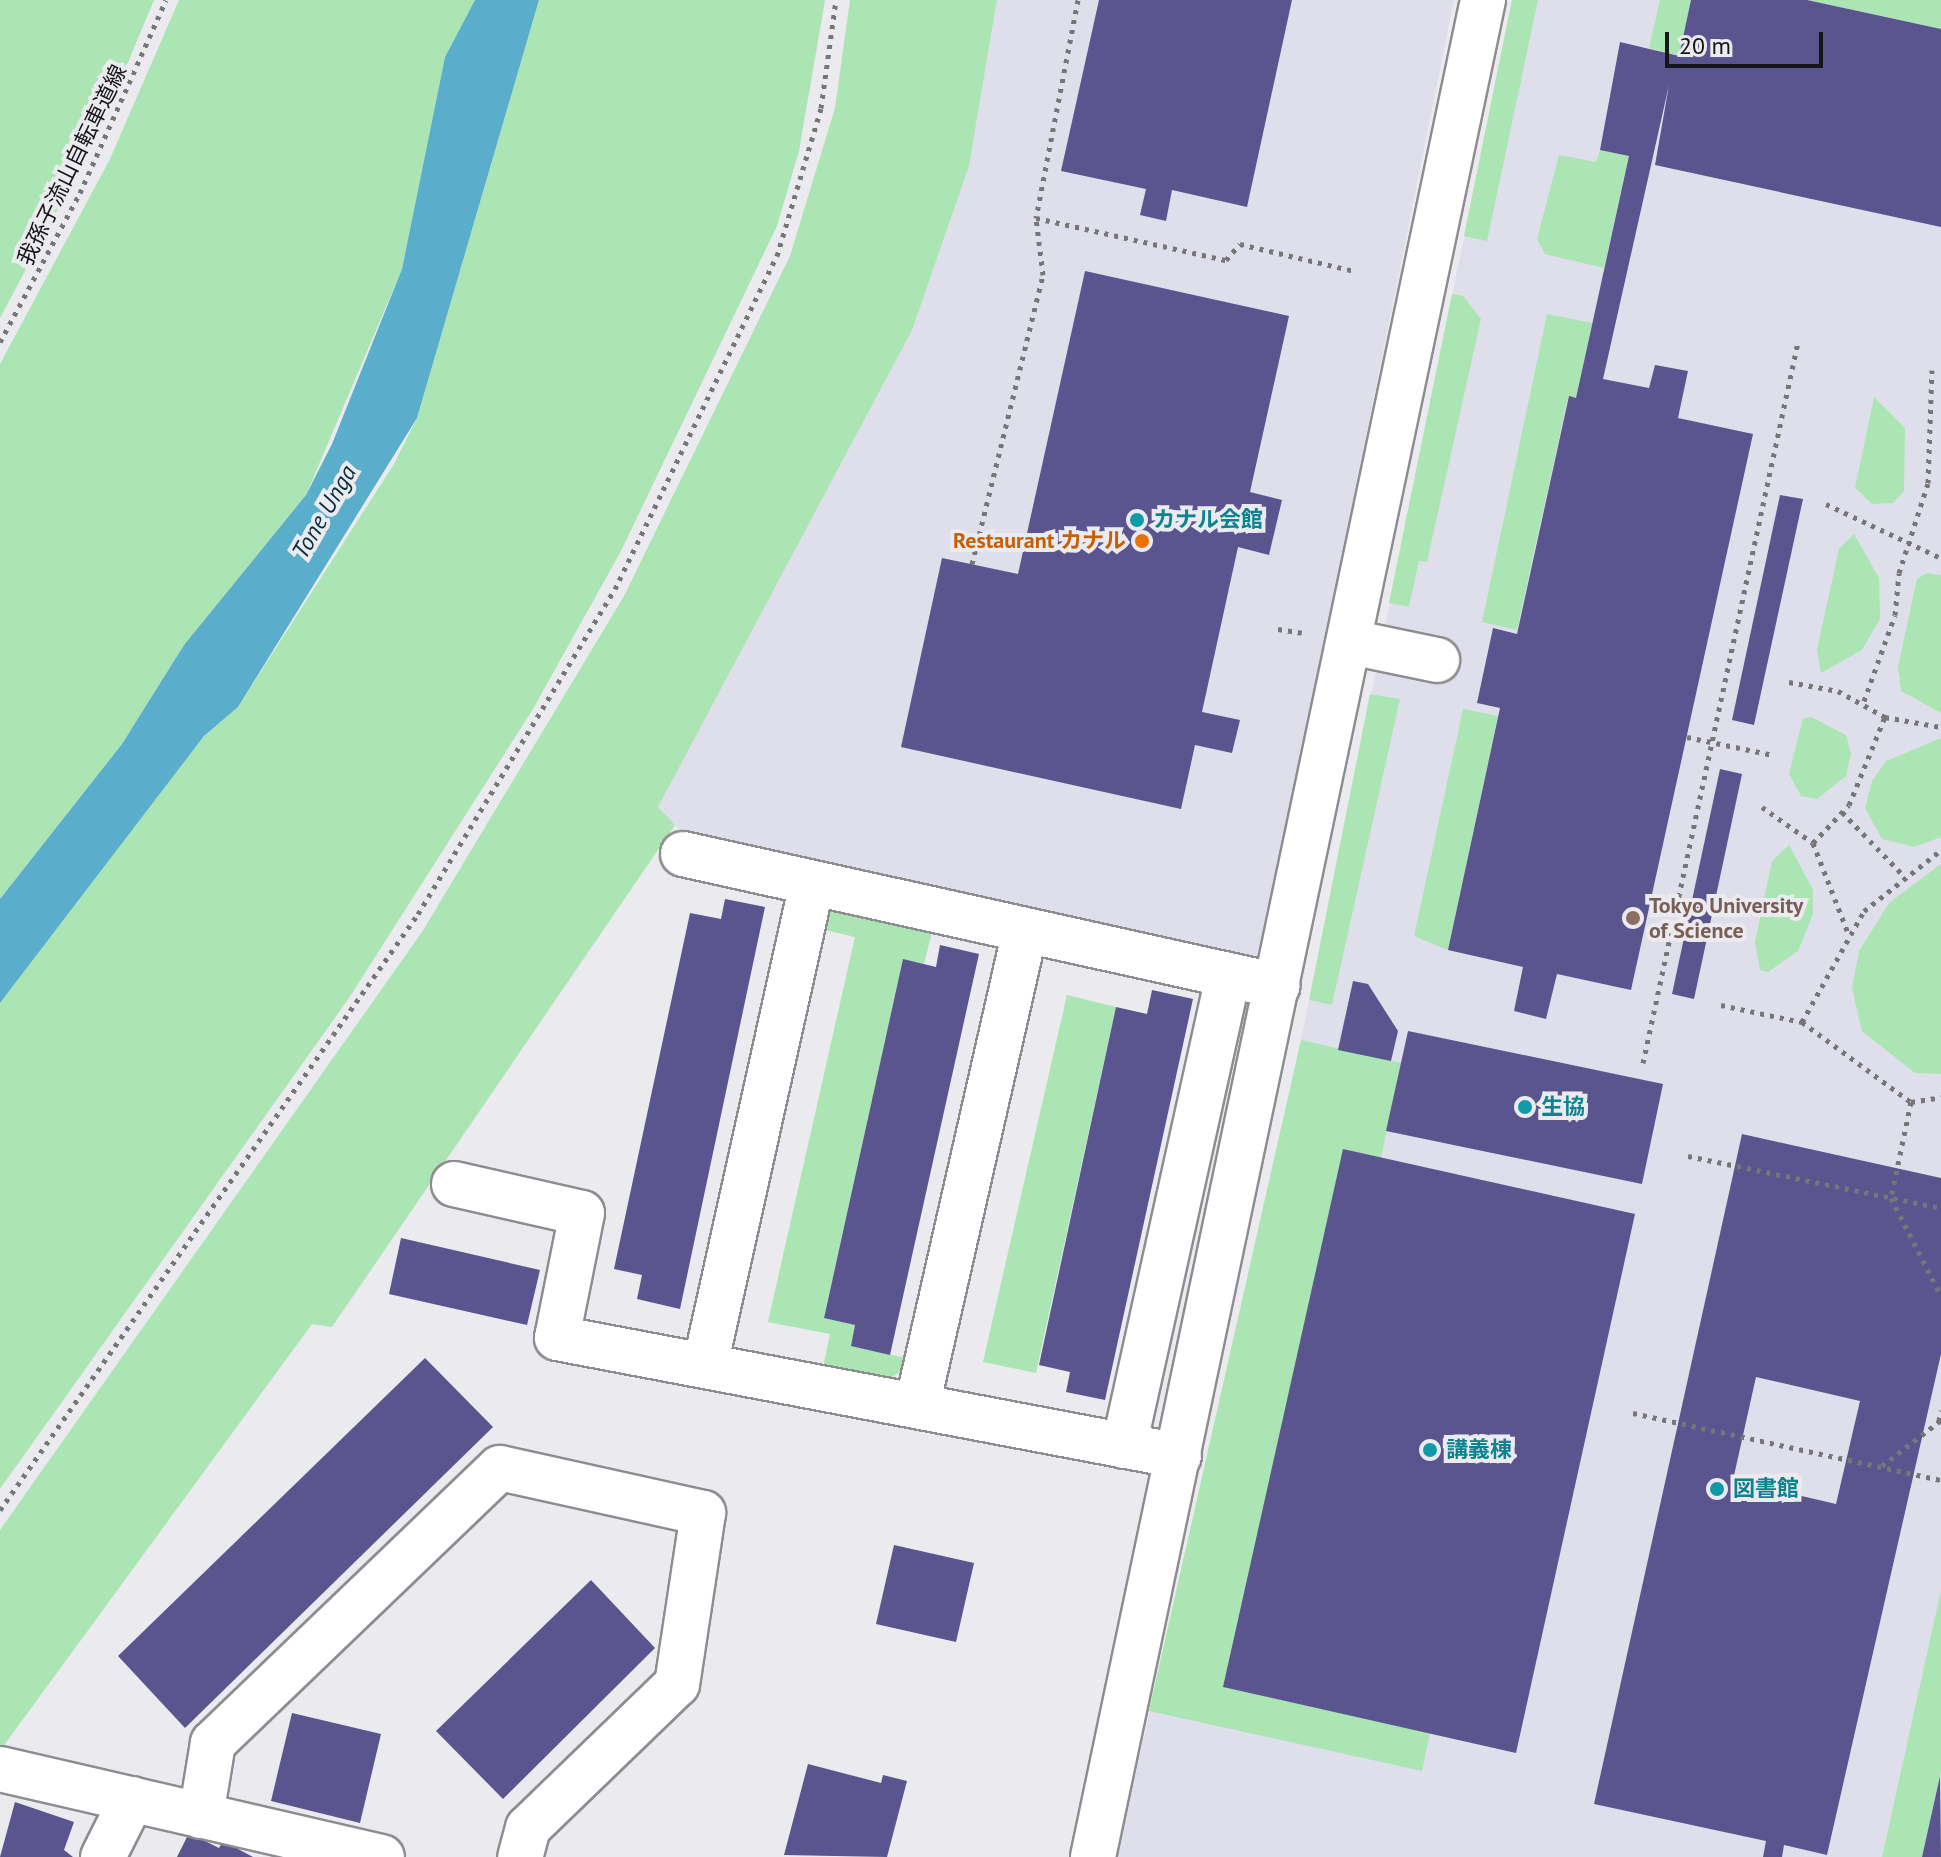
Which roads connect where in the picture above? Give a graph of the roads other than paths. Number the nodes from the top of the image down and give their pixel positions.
1 (1483, 0) edge
2 (1350, 642) junction
3 (1437, 660) dead end
4 (683, 854) dead end
5 (812, 883) junction
6 (1025, 930) junction
7 (1228, 975) junction
8 (1278, 986) junction
9 (454, 1184) dead end
10 (705, 1366) junction
11 (917, 1406) junction
12 (1124, 1446) junction
13 (1179, 1456) junction
14 (0, 1769) edge
15 (132, 1799) junction
16 (201, 1816) junction
17 (103, 1857) edge
18 (382, 1857) edge
19 (520, 1857) edge
20 (1093, 1857) edge

1 - 2 street
2 - 3 street
2 - 8 street
4 - 5 street
5 - 6 street
5 - 10 street
6 - 7 street
6 - 11 street
7 - 8 street
7 - 12 street
8 - 13 street
9 - 10 street
10 - 11 street
11 - 12 street
12 - 13 street
13 - 20 street
14 - 15 street
15 - 16 street
15 - 17 street
16 - 18 street
16 - 19 street

